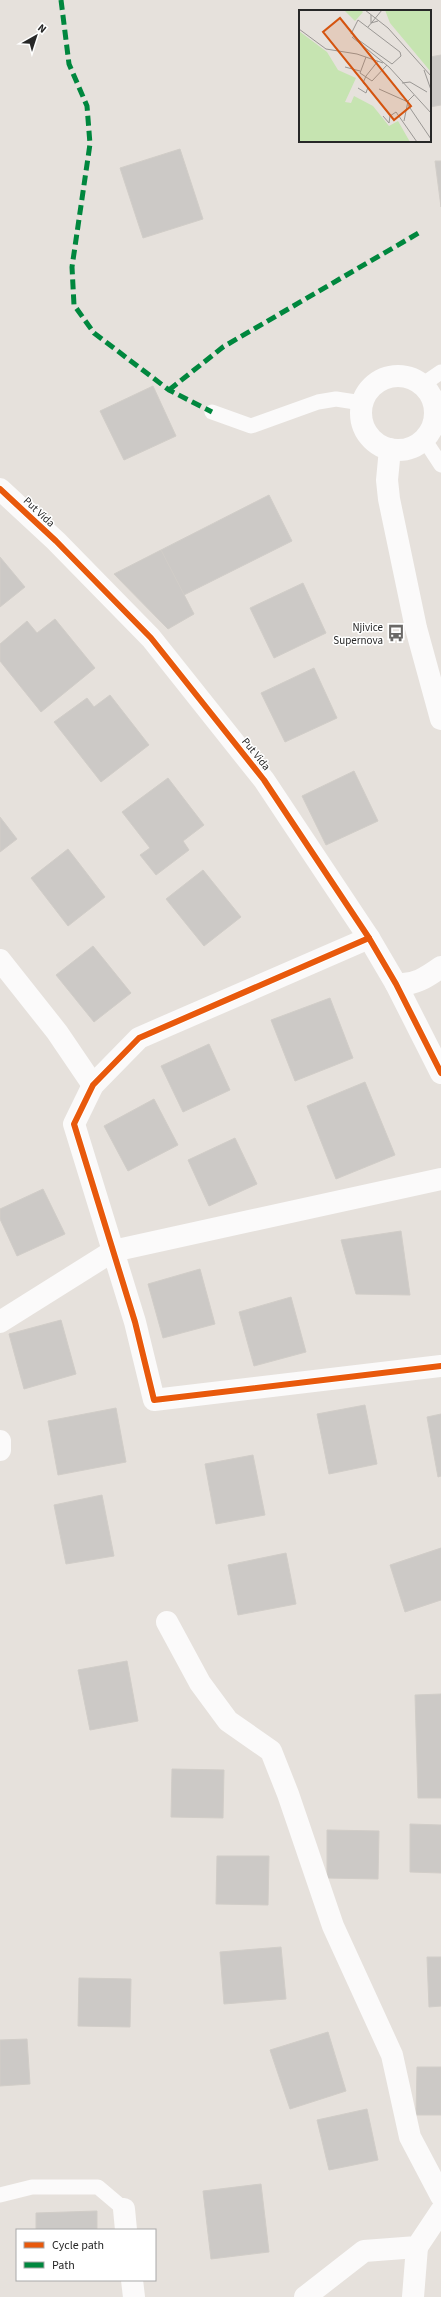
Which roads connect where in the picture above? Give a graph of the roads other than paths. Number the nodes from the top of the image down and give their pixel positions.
1 (441, 372) edge
2 (422, 384) junction
3 (362, 403) junction
4 (212, 412) dead end
5 (424, 439) junction
6 (390, 449) junction
7 (441, 465) edge
8 (0, 489) edge
9 (441, 719) edge
10 (369, 938) junction
11 (0, 960) edge
12 (441, 967) edge
13 (396, 984) junction
14 (441, 1073) edge
15 (93, 1085) junction
16 (441, 1179) edge
17 (113, 1251) junction
18 (0, 1322) edge
19 (441, 1366) edge
20 (0, 1441) edge
21 (0, 1450) edge
22 (167, 1622) dead end
23 (0, 2195) edge
24 (441, 2196) edge
25 (441, 2211) edge
26 (125, 2220) edge
27 (417, 2247) junction
28 (132, 2281) edge
29 (134, 2297) edge
30 (305, 2297) edge
31 (413, 2297) edge

1 - 2 lane
2 - 3 street
2 - 5 street
3 - 4 lane
3 - 6 street
5 - 6 street
5 - 7 lane
6 - 9 street
8 - 10 street, Put Vida
10 - 13 street, Put Vida
10 - 15 street
11 - 15 street
12 - 13 street
13 - 14 street, Put Vida
15 - 17 street
16 - 17 street
17 - 18 street
17 - 19 street
20 - 21 street
22 - 24 street
23 - 26 lane
25 - 27 street
27 - 30 street
27 - 31 street
28 - 29 street

